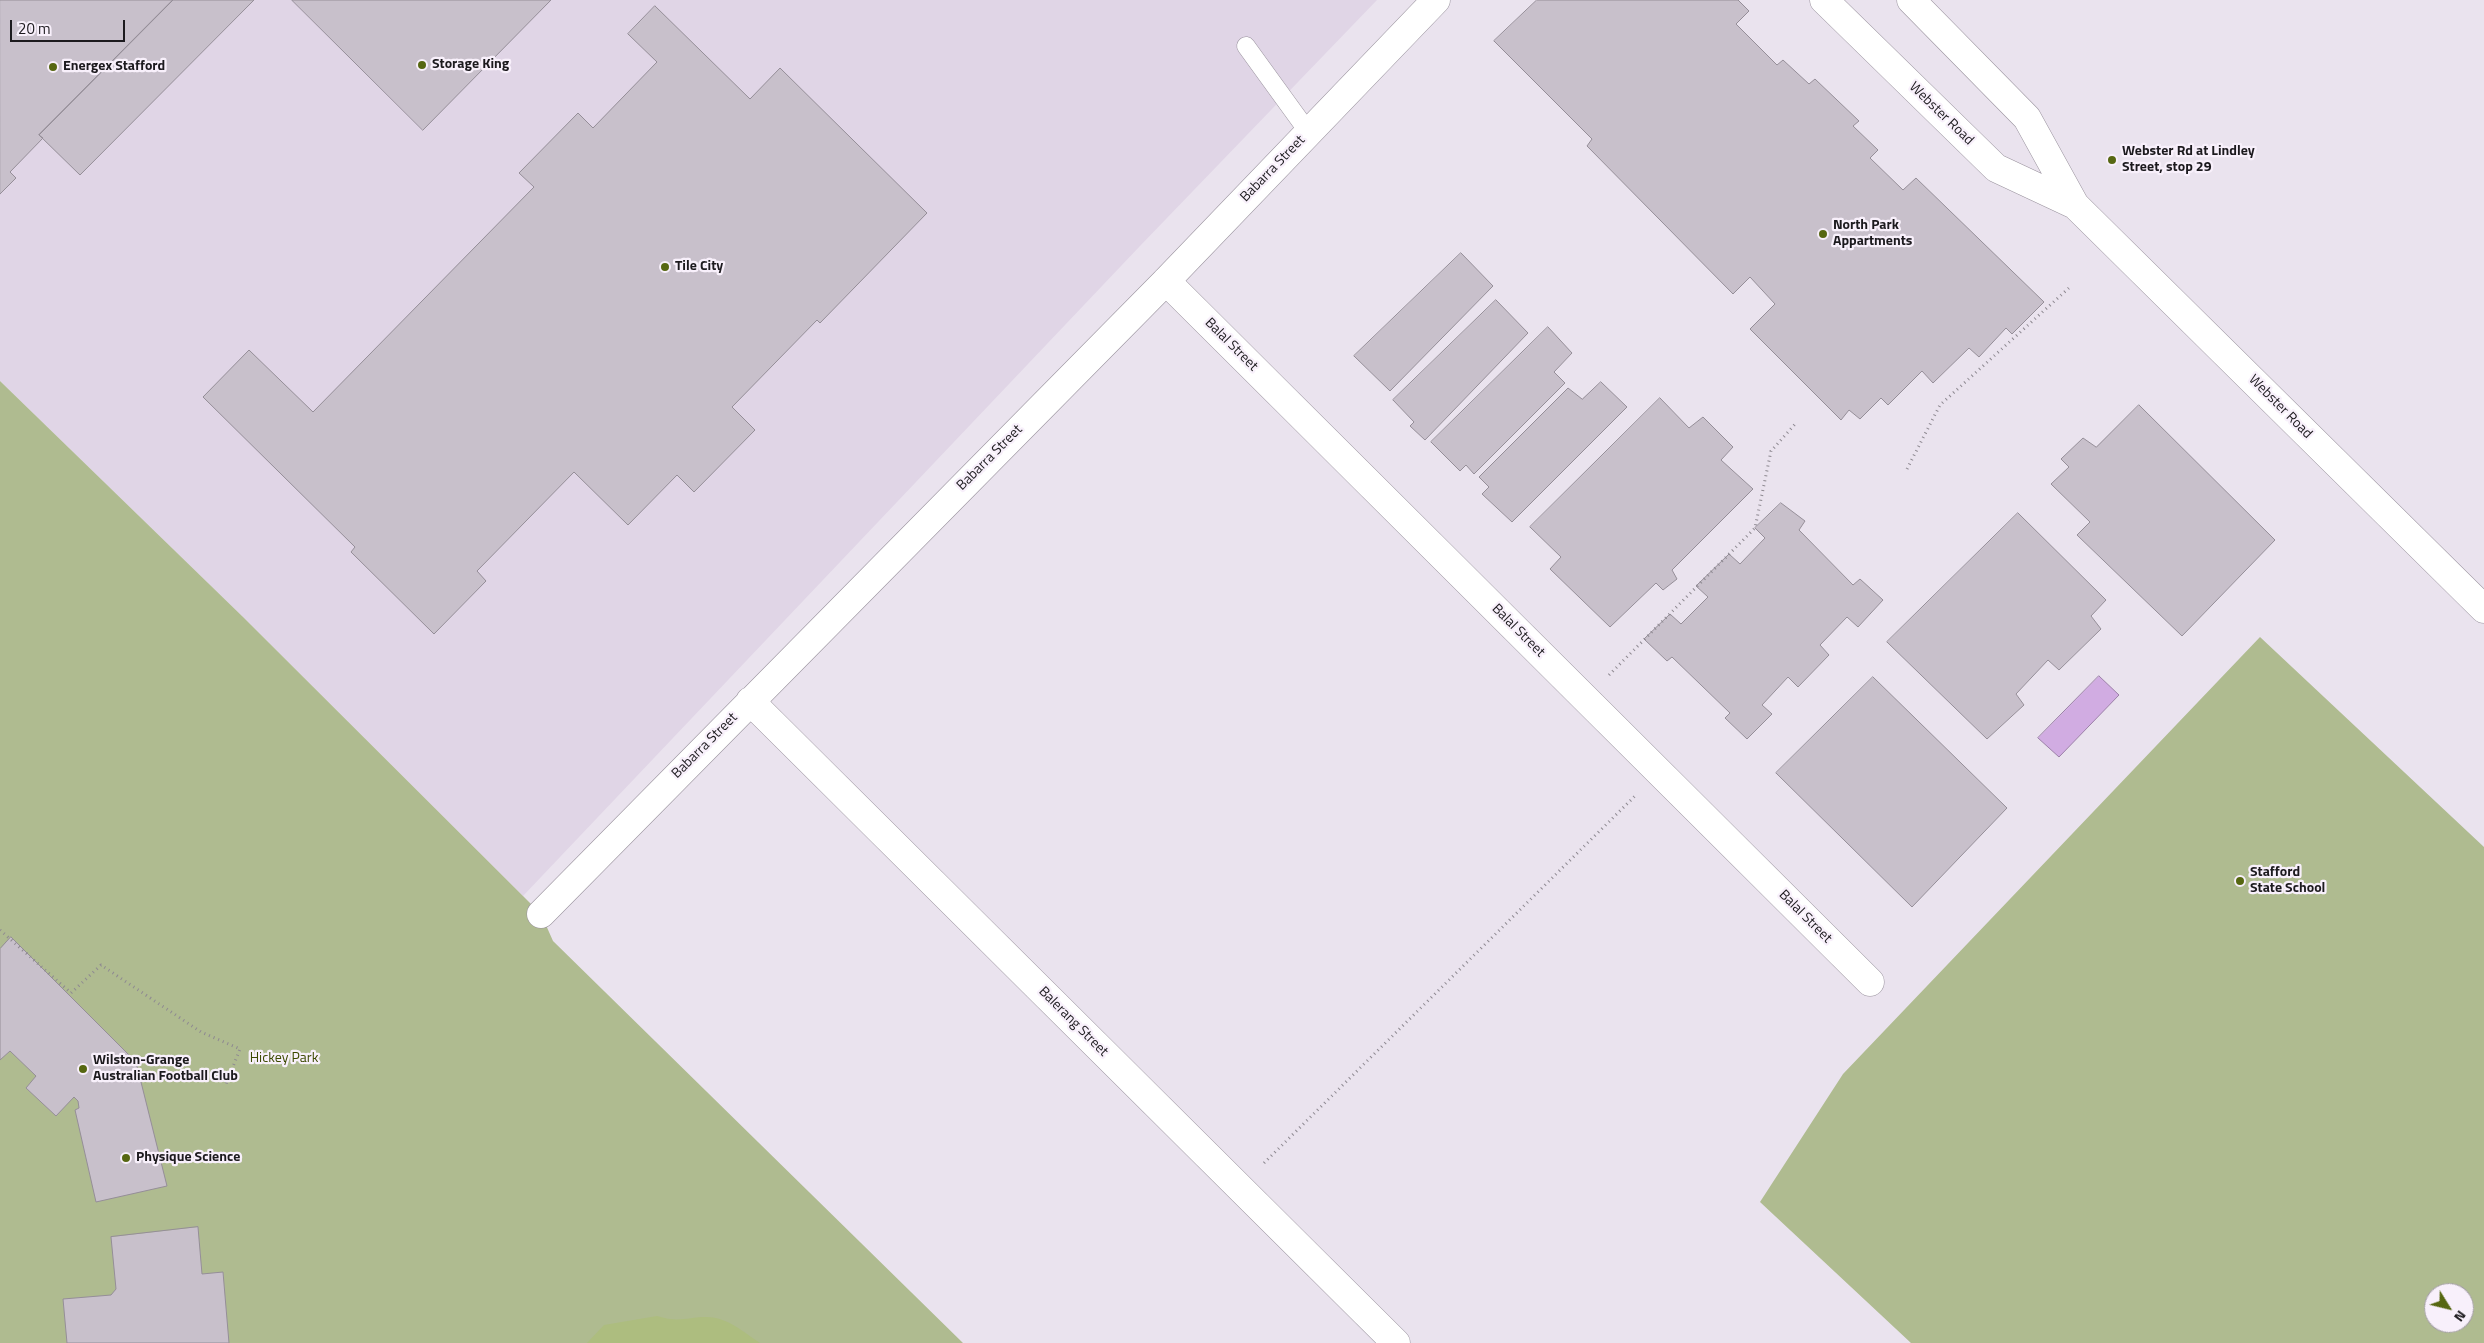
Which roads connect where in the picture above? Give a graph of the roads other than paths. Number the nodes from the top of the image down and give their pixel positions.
1 (1436, 0) edge
2 (1824, 0) edge
3 (1912, 0) edge
4 (1246, 46) dead end
5 (1309, 132) junction
6 (2075, 205) junction
7 (1166, 281) junction
8 (2484, 609) edge
9 (750, 701) junction
10 (541, 914) dead end
11 (1870, 982) dead end
12 (1396, 1343) edge

1 - 5 street, Babarra Street
2 - 6 street, Webster Road
3 - 6 street, Webster Road
4 - 5 lane
5 - 7 street, Babarra Street
6 - 8 street, Webster Road
7 - 9 street, Babarra Street
7 - 11 street, Balal Street
9 - 10 street, Babarra Street
9 - 12 street, Balerang Street

